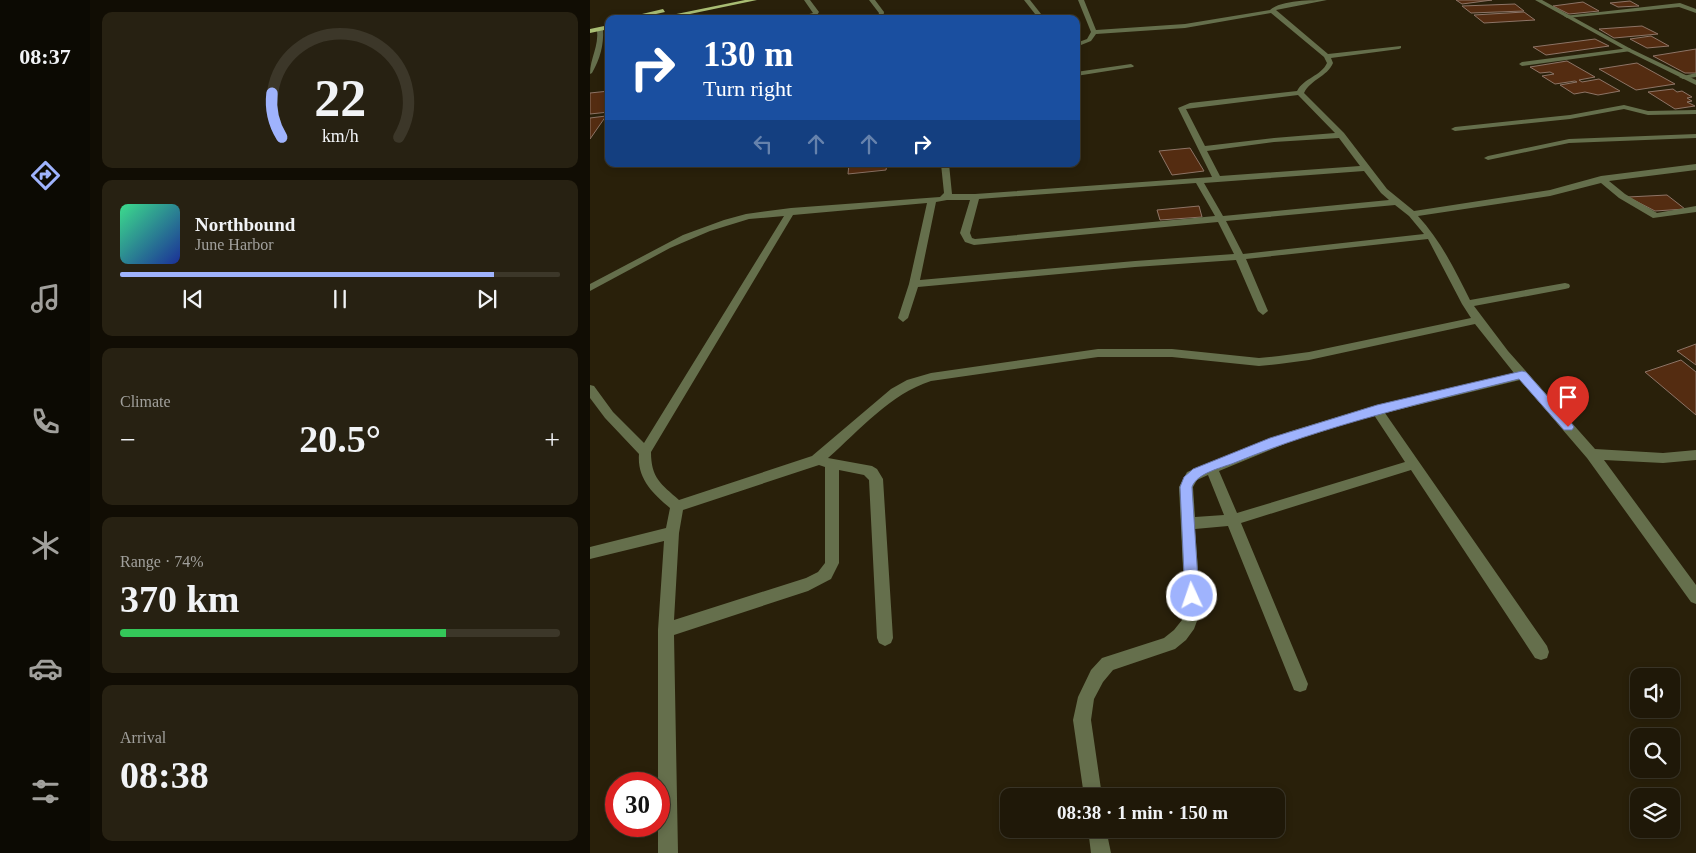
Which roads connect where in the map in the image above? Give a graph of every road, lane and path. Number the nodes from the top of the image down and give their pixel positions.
1 (723, 0) edge
2 (754, 0) edge
3 (807, 0) edge
4 (872, 0) edge
5 (1027, 0) edge
6 (1081, 0) edge
7 (1324, 0) edge
8 (1538, 0) edge
9 (1274, 7) junction
10 (1696, 11) edge
11 (645, 15) edge
12 (676, 15) edge
13 (811, 15) edge
14 (881, 15) edge
15 (1039, 15) edge
16 (1567, 16) junction
17 (605, 23) edge
18 (590, 25) edge
19 (605, 28) edge
20 (600, 29) junction
21 (590, 31) edge
22 (1094, 32) junction
23 (1080, 43) edge
24 (1399, 47) dead end
25 (1628, 50) junction
26 (1327, 56) junction
27 (1522, 64) dead end
28 (1132, 66) dead end
29 (590, 72) edge
30 (1080, 73) edge
31 (1696, 75) edge
32 (1683, 76) junction
33 (1696, 83) edge
34 (1300, 93) junction
35 (1696, 112) edge
36 (1455, 129) dead end
37 (1340, 135) junction
38 (1696, 136) edge
39 (1201, 149) junction
40 (1488, 158) dead end
41 (945, 167) edge
42 (1696, 167) edge
43 (1366, 168) junction
44 (1217, 178) junction
45 (1198, 179) junction
46 (1601, 179) junction
47 (946, 197) junction
48 (975, 197) junction
49 (932, 201) junction
50 (1396, 202) junction
51 (1696, 210) edge
52 (791, 212) junction
53 (1412, 214) junction
54 (1222, 220) junction
55 (1430, 236) junction
56 (1240, 257) junction
57 (914, 284) junction
58 (1565, 286) dead end
59 (590, 288) edge
60 (1467, 304) junction
61 (1263, 311) dead end
62 (903, 318) dead end
63 (1478, 320) junction
64 (1522, 374) junction
65 (590, 389) edge
66 (1377, 410) junction
67 (645, 452) junction
68 (1592, 454) junction
69 (1696, 455) edge
70 (824, 462) junction
71 (1414, 464) junction
72 (1211, 467) junction
73 (677, 506) junction
74 (1233, 520) junction
75 (1188, 524) junction
76 (672, 533) junction
77 (590, 553) edge
78 (1696, 597) edge
79 (666, 630) junction
80 (885, 638) dead end
81 (1541, 652) dead end
82 (1300, 684) dead end
83 (1092, 788) edge
84 (1098, 838) edge
85 (1098, 852) edge
86 (668, 853) edge

1 - 11 main road
2 - 12 main road
3 - 13 street
4 - 14 street
5 - 15 street
6 - 22 street
7 - 9 street
8 - 16 street
9 - 22 street
9 - 26 street
10 - 16 street
16 - 25 street
17 - 18 main road
19 - 20 main road
20 - 21 main road
20 - 29 lane
22 - 23 street
24 - 26 street
25 - 27 street
25 - 32 street
26 - 34 street
28 - 30 street
31 - 32 street
32 - 33 street
34 - 37 street
34 - 39 street
35 - 36 street
37 - 39 street
37 - 43 street
38 - 40 street
39 - 44 street
41 - 47 street
42 - 46 street
43 - 44 street
43 - 50 street
44 - 45 street
45 - 48 street
45 - 54 street
46 - 51 street
46 - 53 street
47 - 48 street
47 - 49 street
48 - 54 street
49 - 52 street
49 - 57 street
50 - 53 street
50 - 54 street
52 - 59 street
52 - 67 street
53 - 55 street
54 - 56 street
55 - 56 street
55 - 60 street
56 - 57 street
56 - 61 street
57 - 62 street
58 - 60 street
60 - 63 street
63 - 64 street
63 - 70 street
64 - 66 street
64 - 68 street
65 - 67 street
66 - 71 street
66 - 72 street
67 - 73 street
68 - 69 street
68 - 78 street
70 - 73 street
70 - 79 street
70 - 80 street
71 - 74 street
71 - 81 street
72 - 74 street
72 - 75 street
73 - 76 street
74 - 75 street
74 - 82 street
75 - 83 street
76 - 77 street
76 - 79 street
79 - 86 street
84 - 85 street

